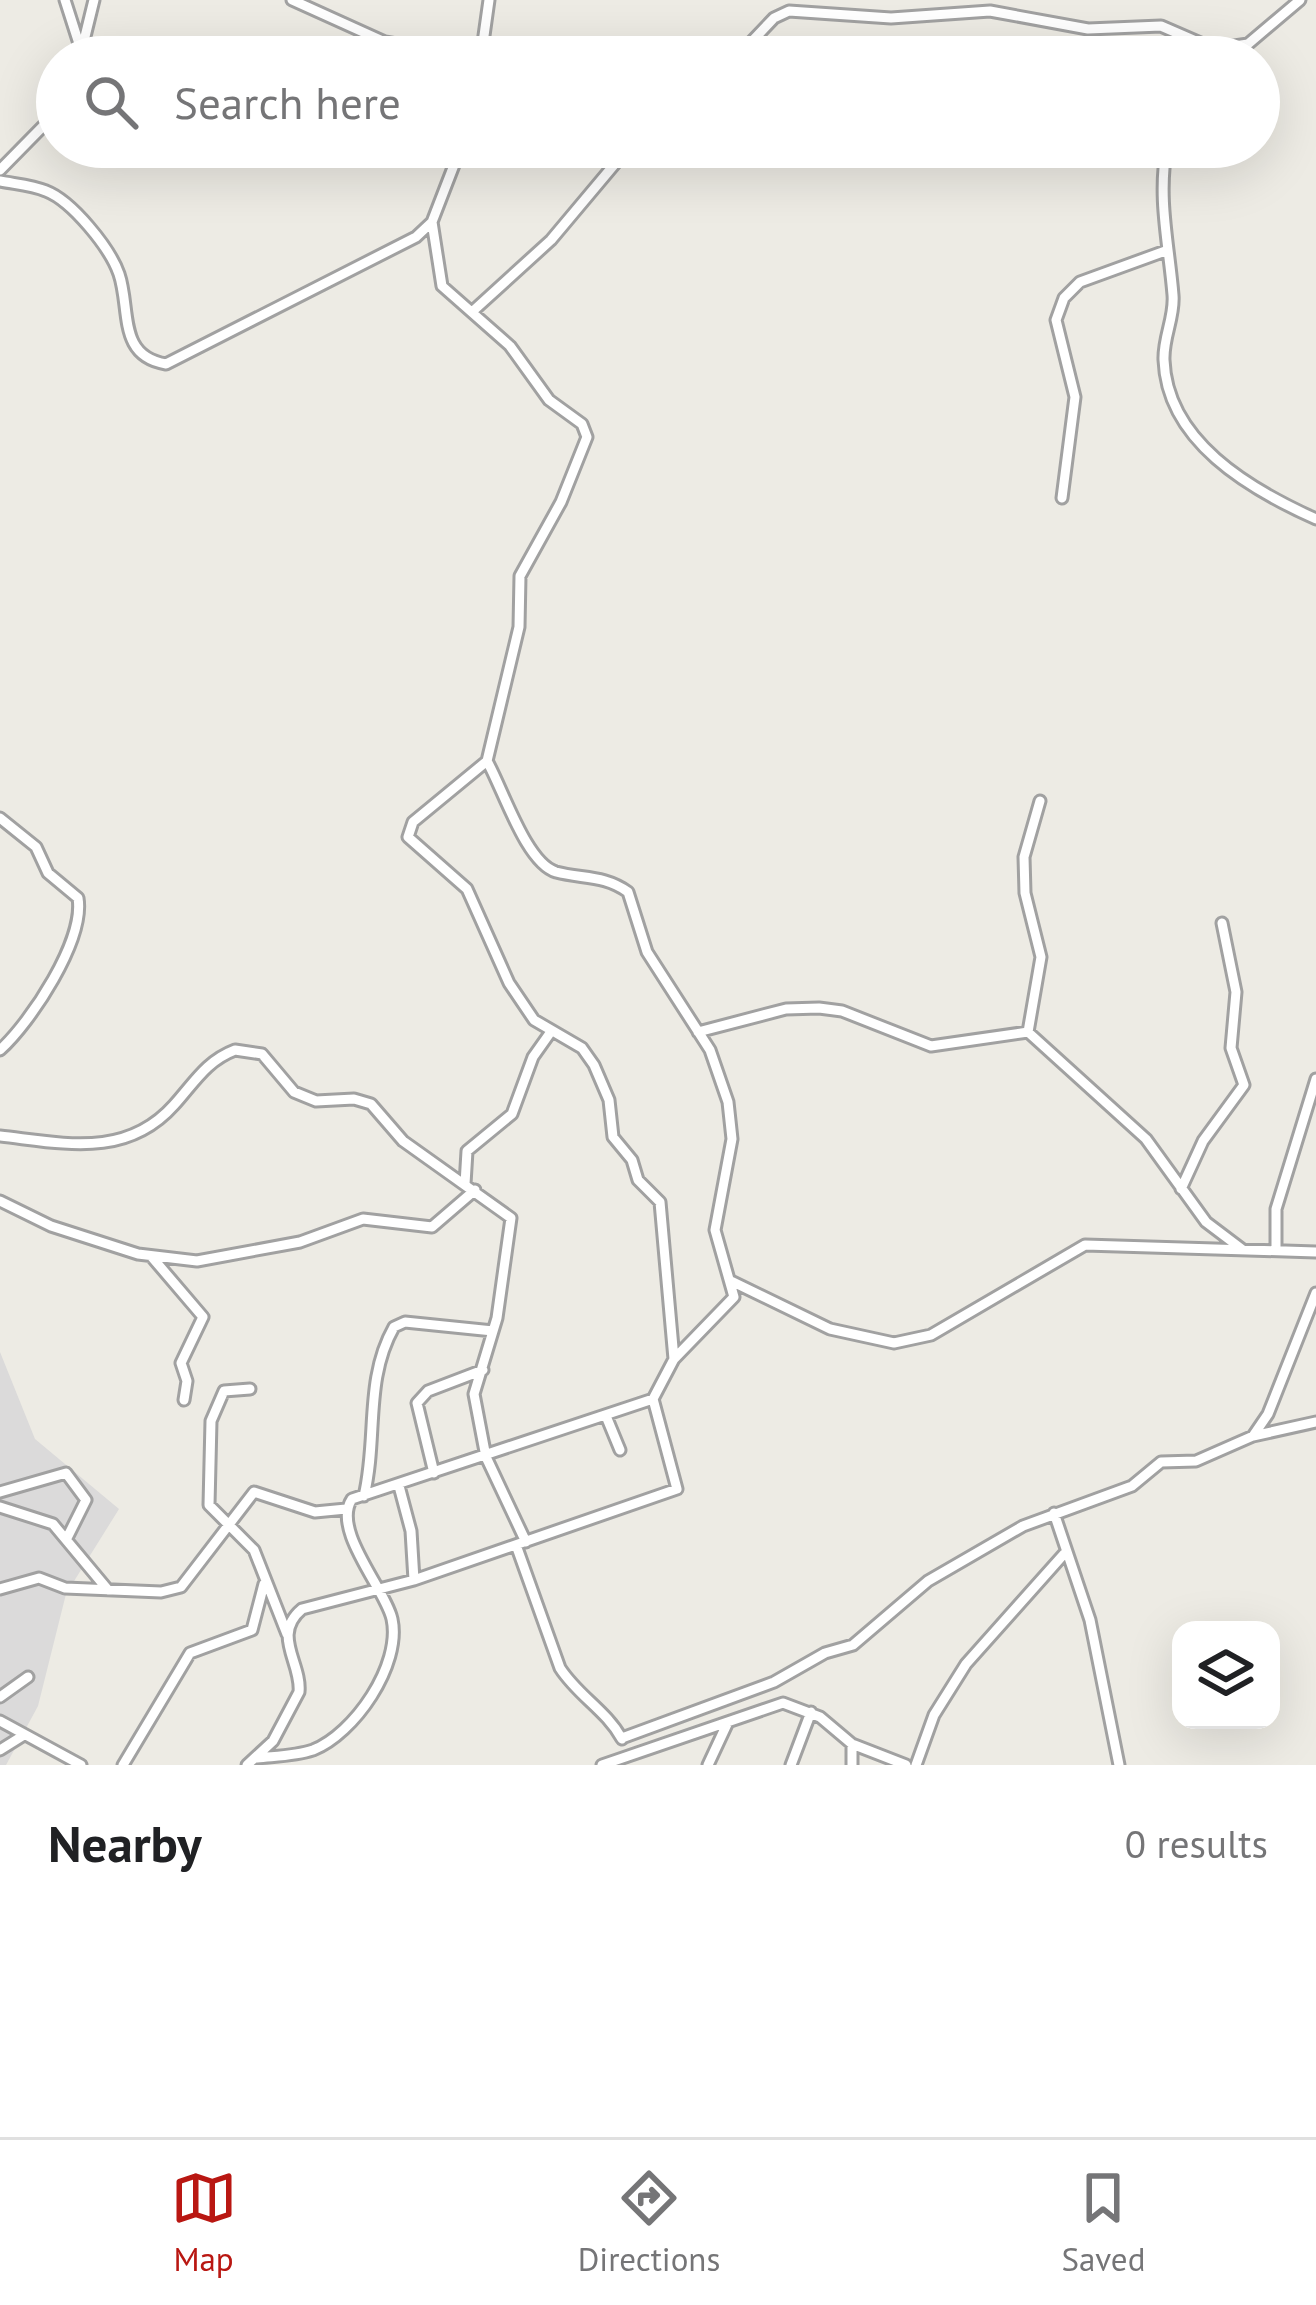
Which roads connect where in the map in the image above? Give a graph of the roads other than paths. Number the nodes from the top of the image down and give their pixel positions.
1 (65, 0) edge
2 (94, 0) edge
3 (292, 0) edge
4 (489, 0) edge
5 (1300, 0) edge
6 (76, 36) edge
7 (85, 36) edge
8 (372, 36) edge
9 (484, 36) edge
10 (757, 36) edge
11 (1178, 36) edge
12 (1257, 36) edge
13 (36, 133) edge
14 (452, 168) edge
15 (611, 168) edge
16 (1164, 168) edge
17 (0, 170) edge
18 (0, 181) edge
19 (432, 222) junction
20 (1168, 250) junction
21 (473, 311) junction
22 (1062, 499) dead end
23 (1316, 519) edge
24 (487, 761) junction
25 (1040, 801) dead end
26 (0, 818) edge
27 (1222, 923) dead end
28 (698, 1032) junction
29 (1028, 1032) junction
30 (550, 1033) junction
31 (0, 1049) edge
32 (1316, 1079) edge
33 (0, 1136) edge
34 (470, 1187) junction
35 (1180, 1189) junction
36 (0, 1201) edge
37 (1276, 1247) junction
38 (1243, 1250) junction
39 (1316, 1252) edge
40 (152, 1256) junction
41 (731, 1281) junction
42 (1316, 1294) edge
43 (493, 1331) junction
44 (674, 1359) junction
45 (483, 1370) junction
46 (250, 1389) dead end
47 (184, 1400) dead end
48 (653, 1400) junction
49 (606, 1416) junction
50 (1316, 1422) edge
51 (1253, 1436) junction
52 (620, 1450) dead end
53 (486, 1456) junction
54 (434, 1473) junction
55 (400, 1486) junction
56 (0, 1492) edge
57 (364, 1496) junction
58 (0, 1507) edge
59 (346, 1509) junction
60 (1054, 1514) junction
61 (224, 1525) junction
62 (68, 1538) junction
63 (521, 1544) junction
64 (1064, 1554) junction
65 (414, 1580) junction
66 (264, 1582) junction
67 (0, 1589) edge
68 (108, 1590) junction
69 (374, 1590) junction
70 (288, 1637) junction
71 (28, 1677) dead end
72 (0, 1697) edge
73 (811, 1712) junction
74 (0, 1721) edge
75 (728, 1722) junction
76 (24, 1735) junction
77 (622, 1738) junction
78 (852, 1744) junction
79 (0, 1750) edge
80 (633, 1760) edge
81 (252, 1761) edge
82 (81, 1765) edge
83 (123, 1765) edge
84 (602, 1765) edge
85 (708, 1765) edge
86 (791, 1765) edge
87 (852, 1765) edge
88 (906, 1765) edge
89 (916, 1765) edge
90 (1118, 1765) edge

1 - 6 street
2 - 7 street
3 - 8 street
4 - 9 street
5 - 12 street
10 - 11 street
13 - 17 street
14 - 19 street
15 - 21 street
16 - 20 street
18 - 19 street
19 - 21 street
20 - 22 street
20 - 23 street
21 - 24 street
24 - 28 street
24 - 30 street
25 - 29 street
26 - 31 street
27 - 35 street
28 - 29 street
28 - 41 street
29 - 35 street
30 - 34 street
30 - 44 street
32 - 37 street
33 - 34 street
34 - 40 street
34 - 43 street
35 - 38 street
36 - 40 street
37 - 38 street
37 - 39 street
38 - 41 street
40 - 47 street
41 - 44 street
42 - 51 street
43 - 45 street
43 - 57 street
44 - 48 street
45 - 53 street
45 - 54 street
46 - 61 street
48 - 49 street
48 - 63 street
49 - 52 street
49 - 53 street
50 - 51 street
51 - 60 street
53 - 54 street
53 - 63 street
54 - 55 street
55 - 57 street
55 - 65 street
56 - 62 street
57 - 59 street
58 - 62 street
59 - 61 street
59 - 69 street
60 - 64 street
60 - 77 street
61 - 66 street
61 - 68 street
62 - 68 street
63 - 65 street
63 - 77 street
64 - 89 street
64 - 90 street
65 - 69 street
66 - 70 street
66 - 83 street
67 - 68 street
69 - 70 street
69 - 81 street
70 - 81 street
71 - 72 street
73 - 75 street
73 - 78 street
73 - 86 street
74 - 76 street
75 - 80 street
75 - 85 street
76 - 79 street
76 - 82 street
77 - 80 street
78 - 87 street
78 - 88 street
80 - 84 street

